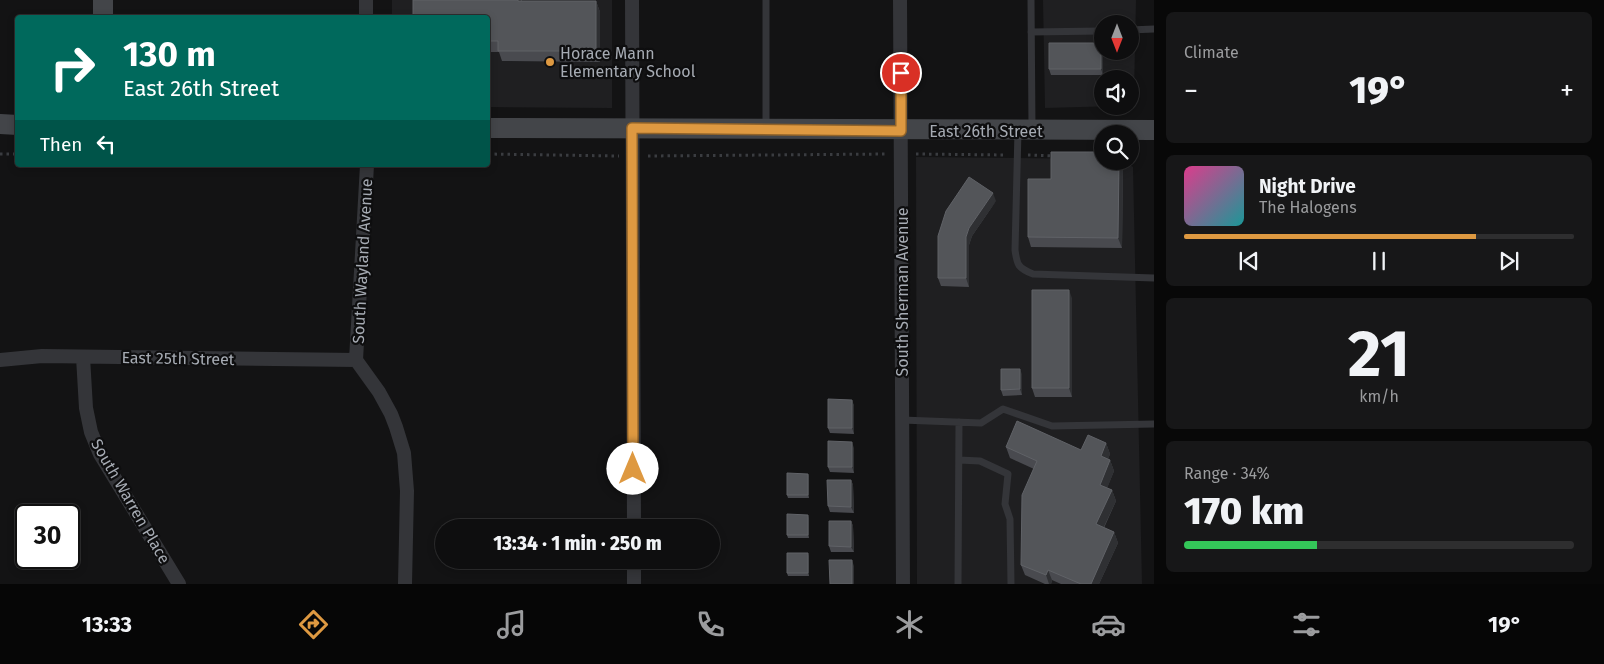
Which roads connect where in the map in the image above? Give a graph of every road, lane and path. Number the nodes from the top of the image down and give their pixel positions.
1 (103, 0) edge
2 (366, 0) edge
3 (632, 0) edge
4 (766, 0) edge
5 (900, 0) edge
6 (1031, 0) edge
7 (102, 15) edge
8 (366, 15) edge
9 (1139, 30) edge
10 (1154, 30) edge
11 (1094, 31) edge
12 (1032, 32) junction
13 (0, 124) edge
14 (15, 124) edge
15 (490, 128) edge
16 (632, 128) junction
17 (766, 129) junction
18 (1025, 130) junction
19 (1154, 130) edge
20 (901, 131) junction
21 (0, 154) edge
22 (15, 154) edge
23 (490, 154) edge
24 (901, 154) junction
25 (1018, 155) junction
26 (632, 156) junction
27 (1056, 156) edge
28 (368, 167) edge
29 (1154, 278) edge
30 (83, 357) junction
31 (0, 360) edge
32 (356, 360) junction
33 (902, 420) junction
34 (959, 422) junction
35 (1154, 424) edge
36 (959, 460) junction
37 (634, 519) edge
38 (634, 569) edge
39 (179, 584) edge
40 (405, 584) edge
41 (634, 584) edge
42 (903, 584) edge
43 (958, 584) edge
44 (1011, 584) edge

1 - 7 main road
2 - 8 street
3 - 16 street
4 - 17 lane
5 - 20 street, South Sherman Avenue
6 - 12 lane
9 - 10 lane
11 - 12 lane
12 - 18 lane
13 - 14 main road
15 - 16 main road, East 26th Street
16 - 17 main road, East 26th Street
16 - 26 street
17 - 20 main road, East 26th Street
18 - 19 main road, East 26th Street
18 - 20 main road, East 26th Street
18 - 25 lane
20 - 24 street, South Sherman Avenue
21 - 22 path
23 - 26 path
24 - 25 path
24 - 26 path
24 - 33 street, South Sherman Avenue
25 - 27 path
25 - 29 lane
26 - 37 street
28 - 32 street, South Wayland Avenue
30 - 31 street, East 25th Street
30 - 32 street, East 25th Street
30 - 39 street, South Warren Place
32 - 40 street, South Wayland Avenue
33 - 34 lane
33 - 42 street, South Sherman Avenue
34 - 35 lane
34 - 36 lane
36 - 43 lane
36 - 44 lane
38 - 41 street

